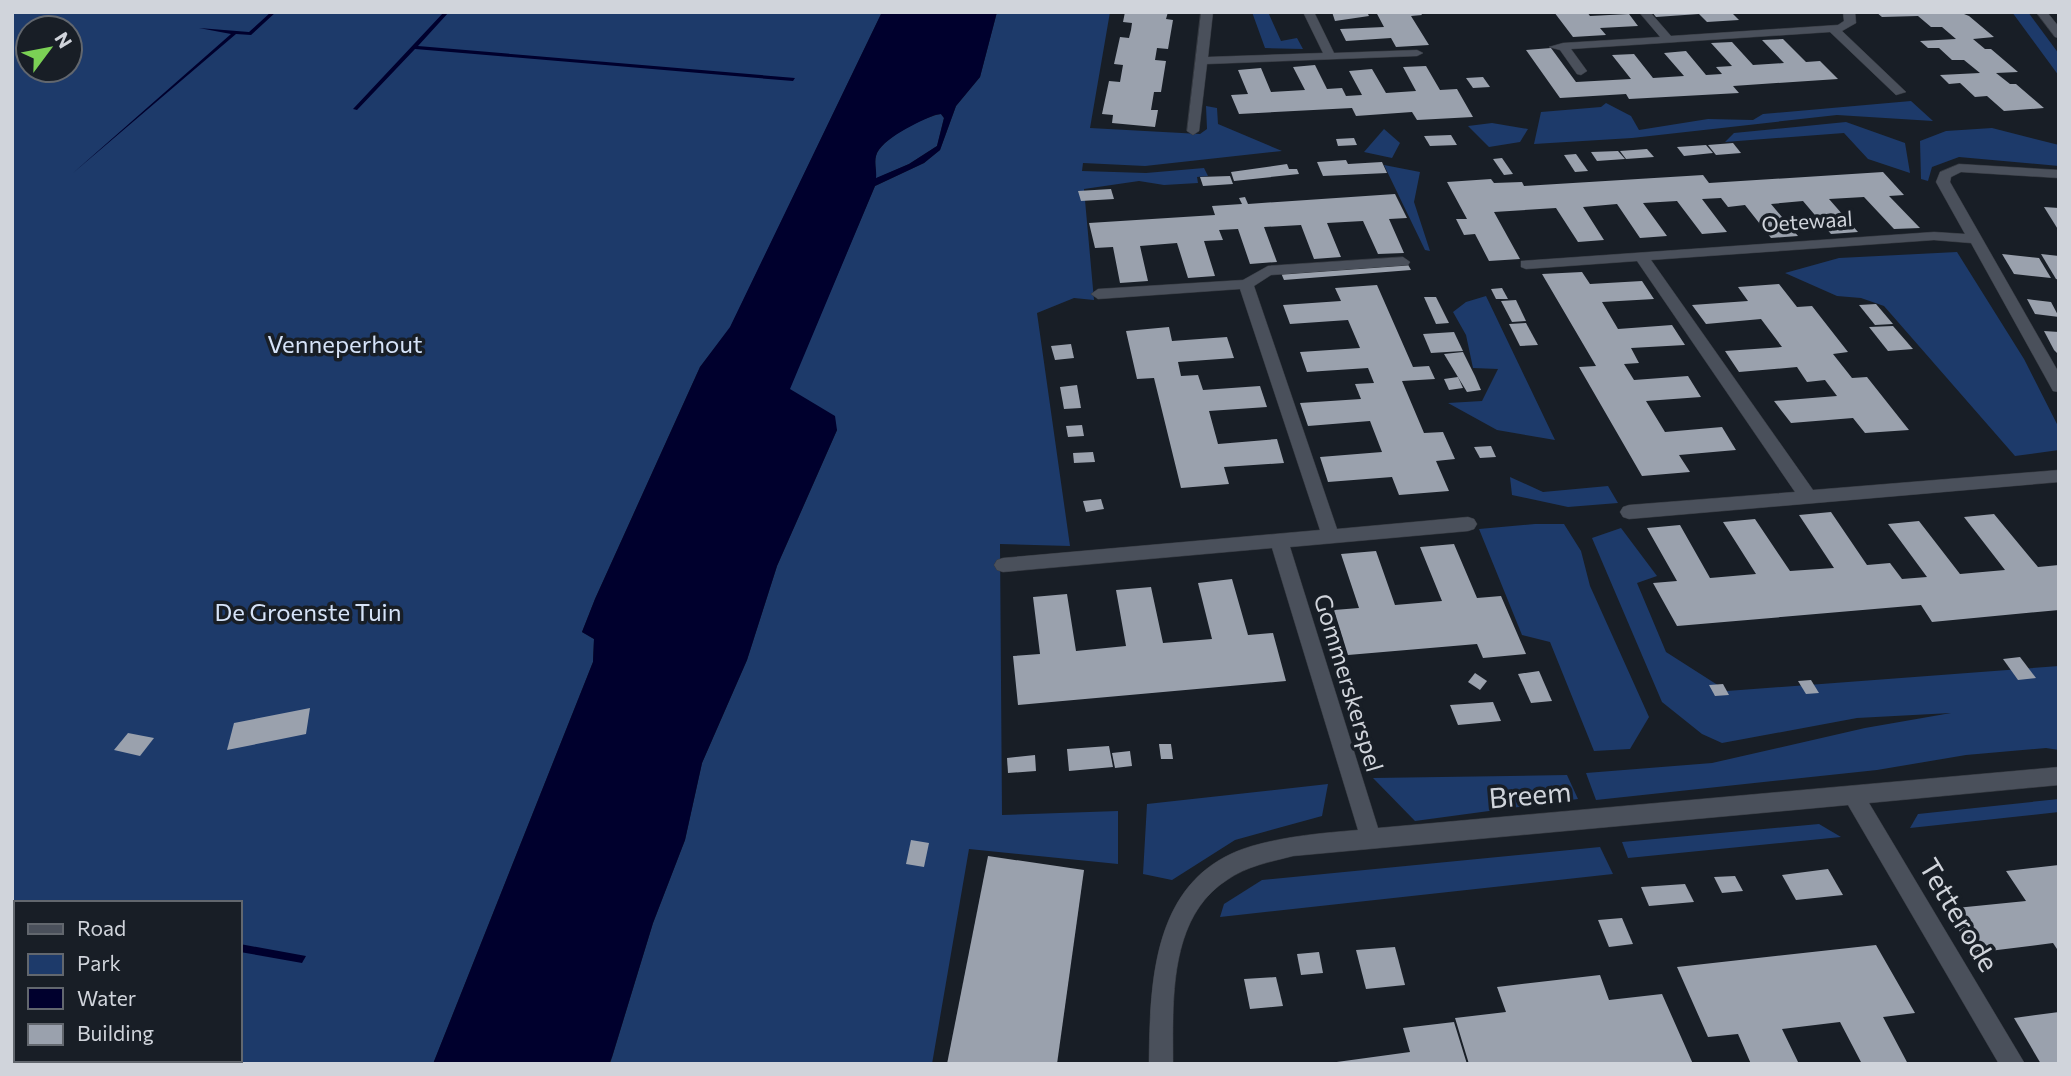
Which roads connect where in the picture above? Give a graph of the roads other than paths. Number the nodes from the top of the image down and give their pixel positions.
1 (1207, 12) edge
2 (1308, 12) edge
3 (1644, 12) edge
4 (1849, 12) edge
5 (2041, 12) edge
6 (1832, 28) junction
7 (2059, 35) edge
8 (1668, 39) junction
9 (1417, 53) dead end
10 (1330, 56) junction
11 (1200, 61) junction
12 (1581, 71) dead end
13 (1900, 92) dead end
14 (1193, 131) dead end
15 (2059, 174) edge
16 (1975, 239) junction
17 (1641, 256) junction
18 (1403, 262) dead end
19 (1526, 264) dead end
20 (1246, 284) junction
21 (1098, 294) dead end
22 (2059, 387) edge
23 (2059, 476) edge
24 (1809, 498) junction
25 (1629, 512) dead end
26 (1468, 524) dead end
27 (1331, 537) junction
28 (1279, 541) junction
29 (1003, 565) dead end
30 (2059, 776) edge
31 (1854, 796) junction
32 (1371, 839) junction
33 (1161, 1064) edge
34 (2013, 1064) edge

1 - 11 street
2 - 10 street
3 - 8 street
4 - 6 street
5 - 7 street
6 - 8 street
6 - 13 street
8 - 12 street
9 - 10 street
10 - 11 street
11 - 14 street
15 - 16 street
16 - 17 street, Oetewaal
16 - 22 street
17 - 19 street, Oetewaal
17 - 24 street
18 - 20 street
20 - 21 street
20 - 27 street
23 - 24 street
24 - 25 street
26 - 27 street
27 - 28 street
28 - 29 street
28 - 32 street, Gommerskerspel
30 - 31 street, Breem
31 - 32 street, Breem
31 - 34 street, Tetterode
32 - 33 street, Breem

